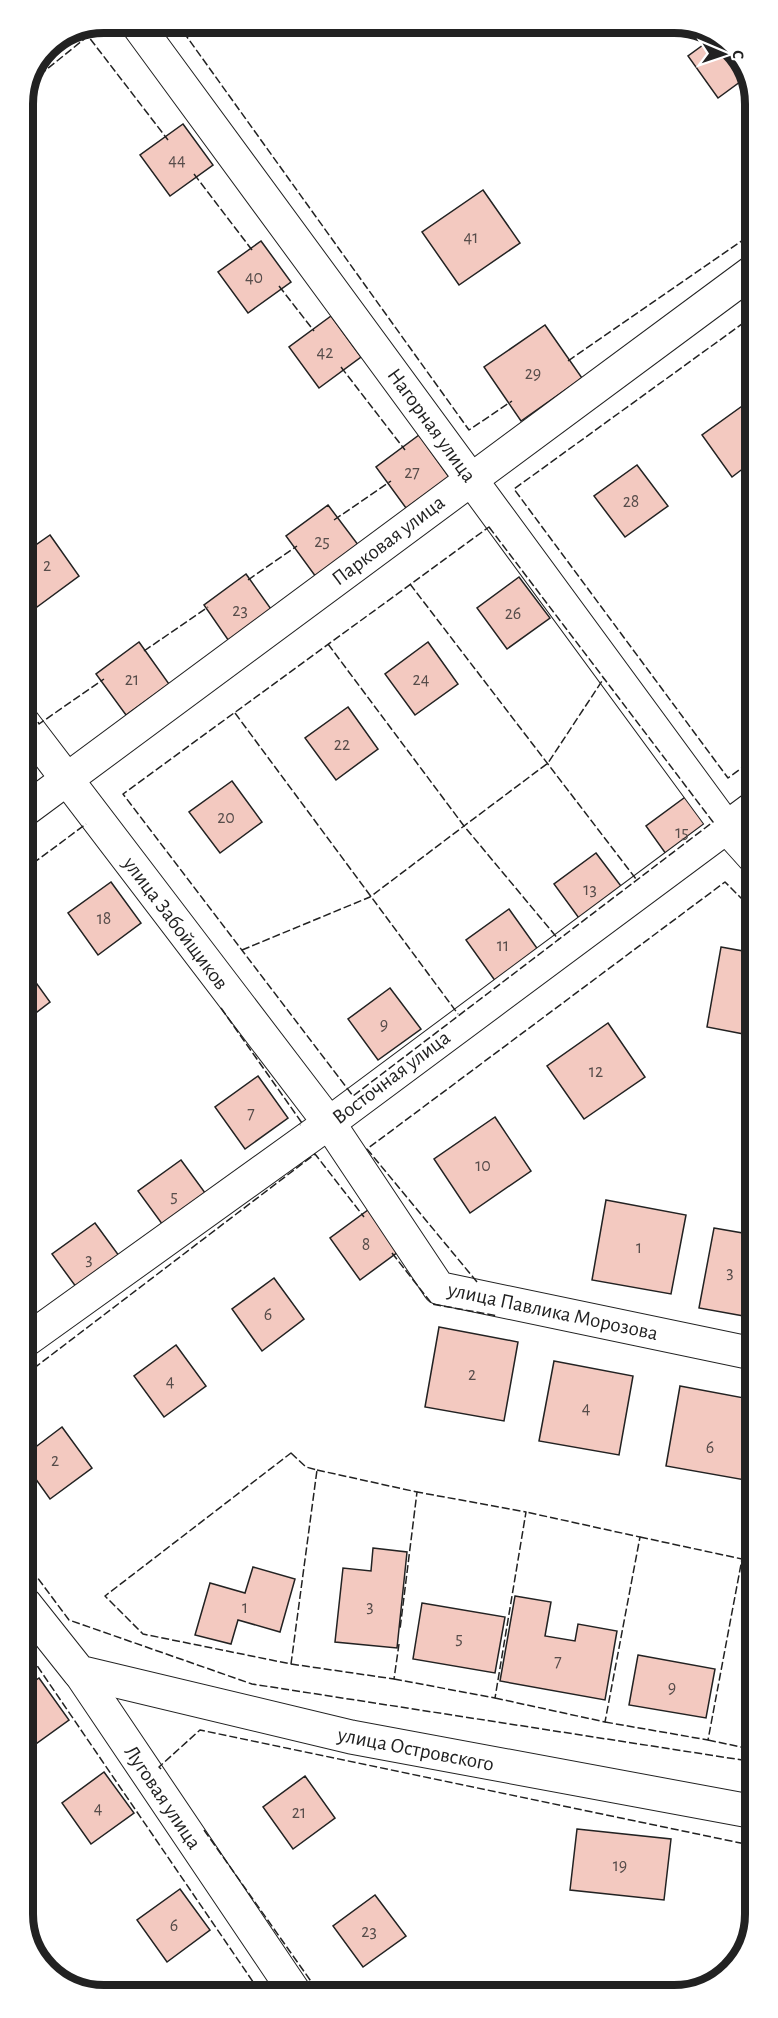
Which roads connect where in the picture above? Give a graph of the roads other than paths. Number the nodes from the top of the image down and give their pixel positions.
1 (144, 33) edge
2 (745, 277) edge
3 (471, 478) junction
4 (33, 735) edge
5 (67, 780) junction
6 (33, 805) edge
7 (745, 814) edge
8 (727, 828) junction
9 (745, 848) edge
10 (329, 1123) junction
11 (33, 1336) edge
12 (745, 1351) edge
13 (33, 1614) edge
14 (79, 1672) junction
15 (745, 1810) edge
16 (290, 1985) edge

1 - 3 street, Нагорная улица
2 - 3 street, Парковая улица
3 - 5 street, Парковая улица
3 - 8 street, Нагорная улица
4 - 5 street, улица Забойщиков
5 - 6 street, Парковая улица
5 - 10 street, улица Забойщиков
7 - 8 street, Восточная улица
8 - 9 street, Нагорная улица
8 - 10 street, Восточная улица
10 - 11 street, Восточная улица
10 - 12 street, улица Павлика Морозова
13 - 14 main road, Луговая улица
14 - 15 main road, улица Островского
14 - 16 street, Луговая улица

